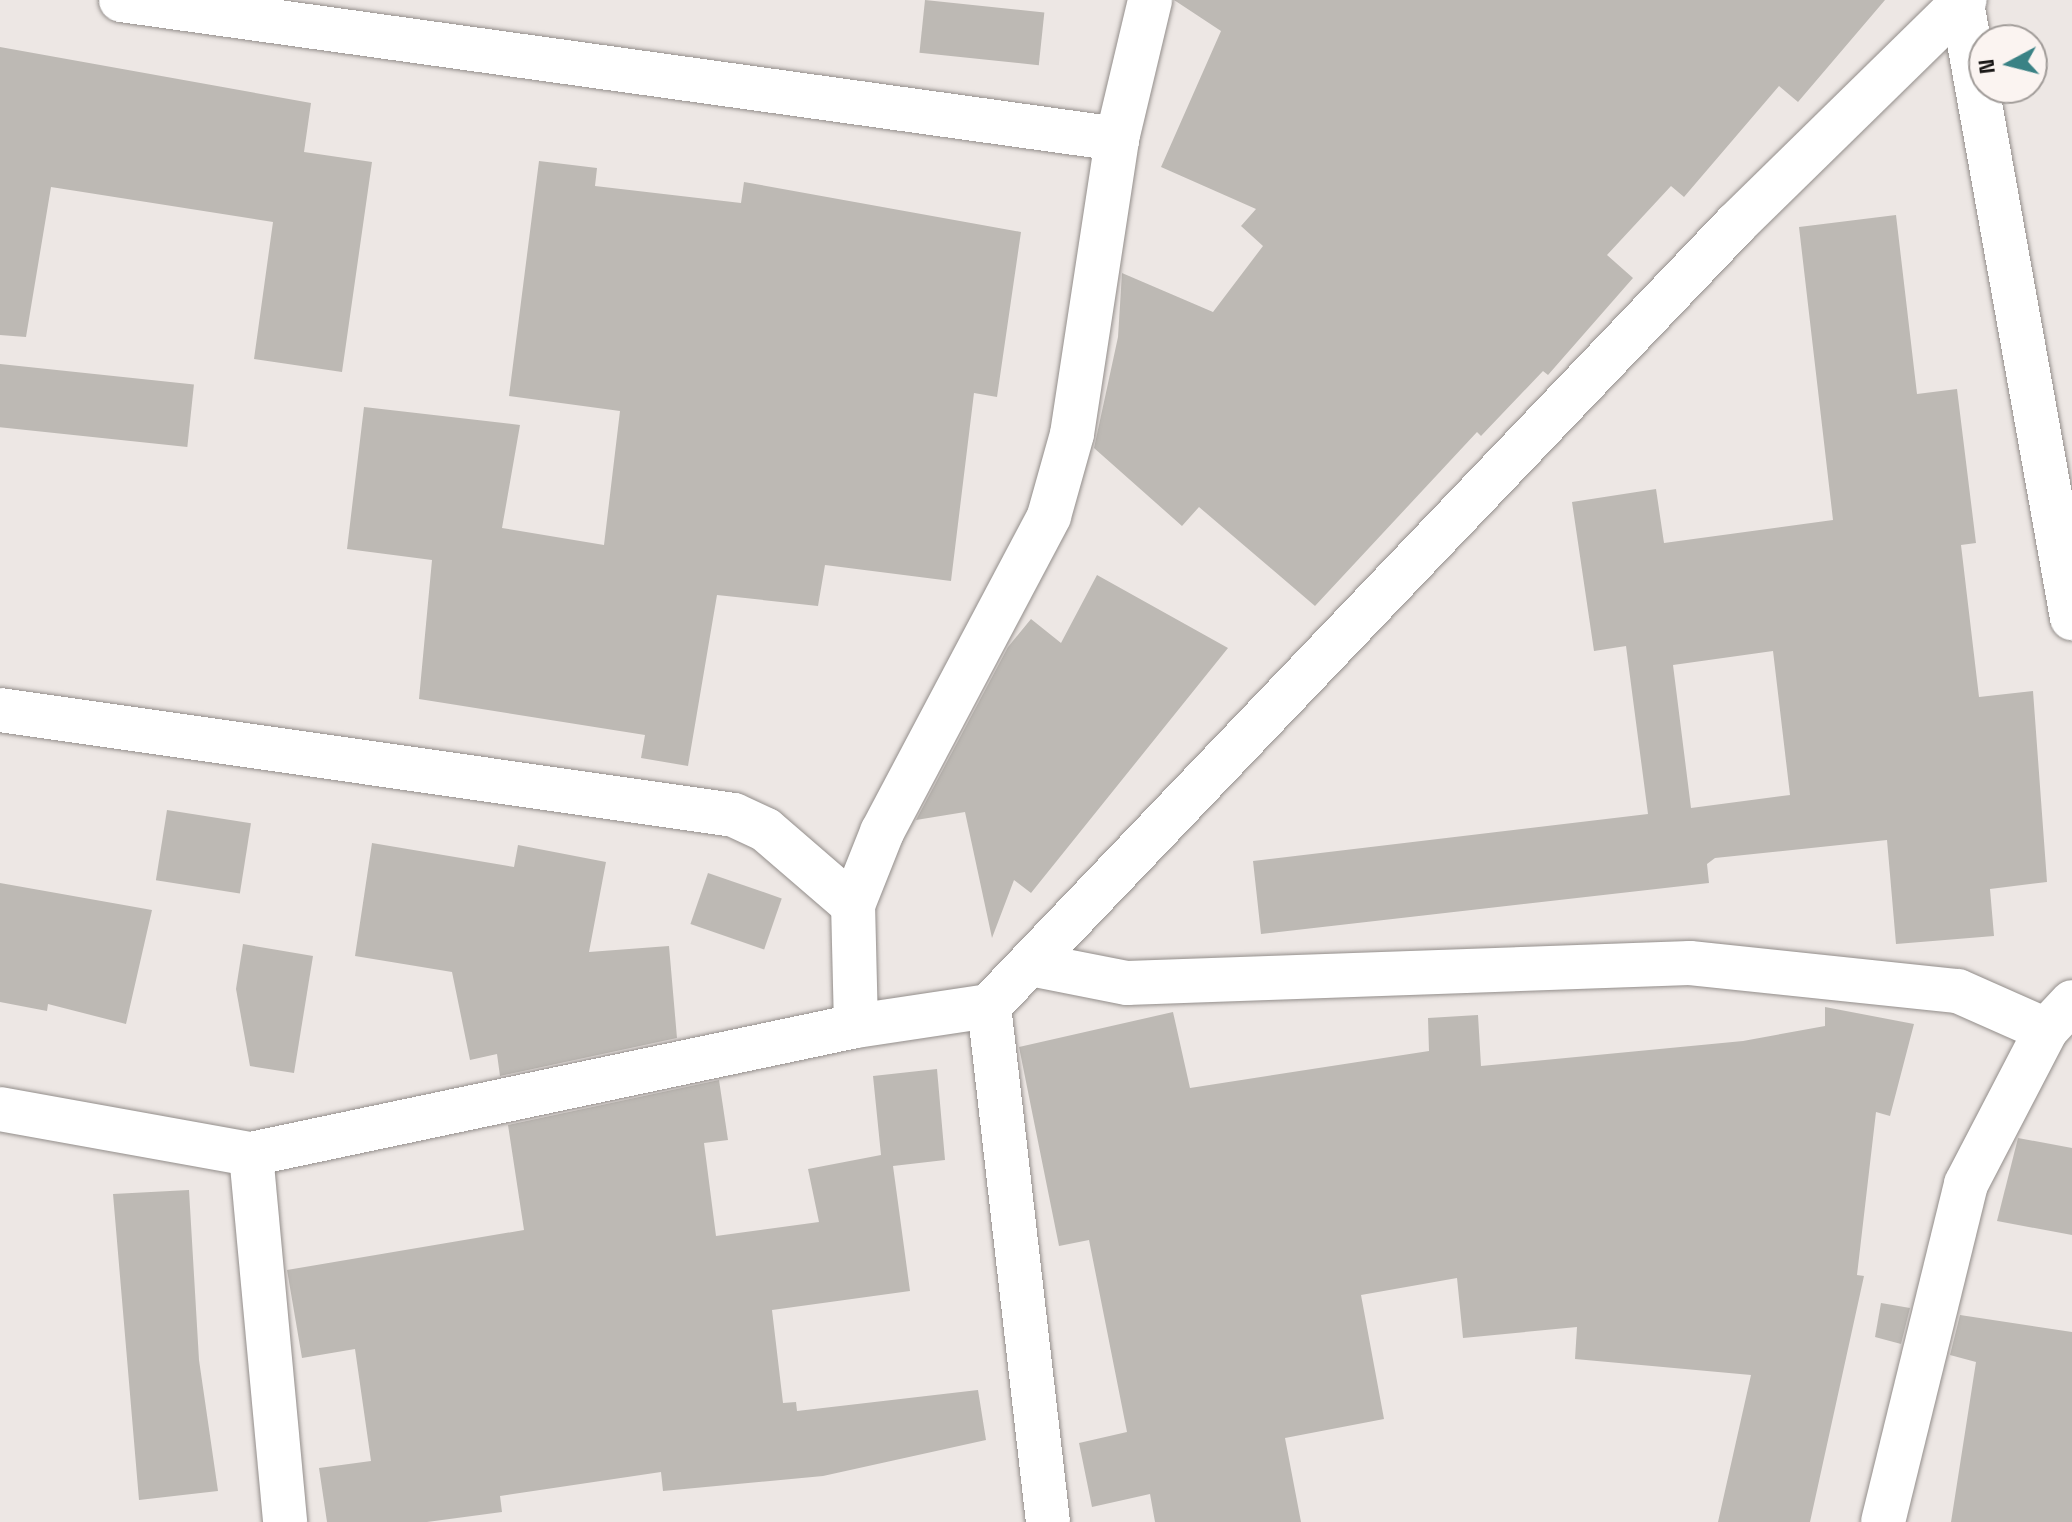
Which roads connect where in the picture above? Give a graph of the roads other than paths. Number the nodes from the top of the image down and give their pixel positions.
1 (121, 0) edge
2 (1150, 0) edge
3 (1964, 1) edge
4 (1117, 139) junction
5 (2072, 618) edge
6 (0, 710) edge
7 (853, 905) junction
8 (1030, 964) junction
9 (989, 1006) junction
10 (2059, 1016) edge
11 (856, 1026) junction
12 (0, 1109) edge
13 (251, 1154) junction
14 (285, 1522) edge
15 (1048, 1522) edge
16 (1883, 1522) edge

1 - 4 street
2 - 4 street
3 - 5 street
3 - 8 street
4 - 7 street
6 - 7 street
7 - 11 street
8 - 9 street
8 - 10 street
9 - 11 street
9 - 15 street
10 - 16 street
11 - 13 street
12 - 13 street
13 - 14 street

